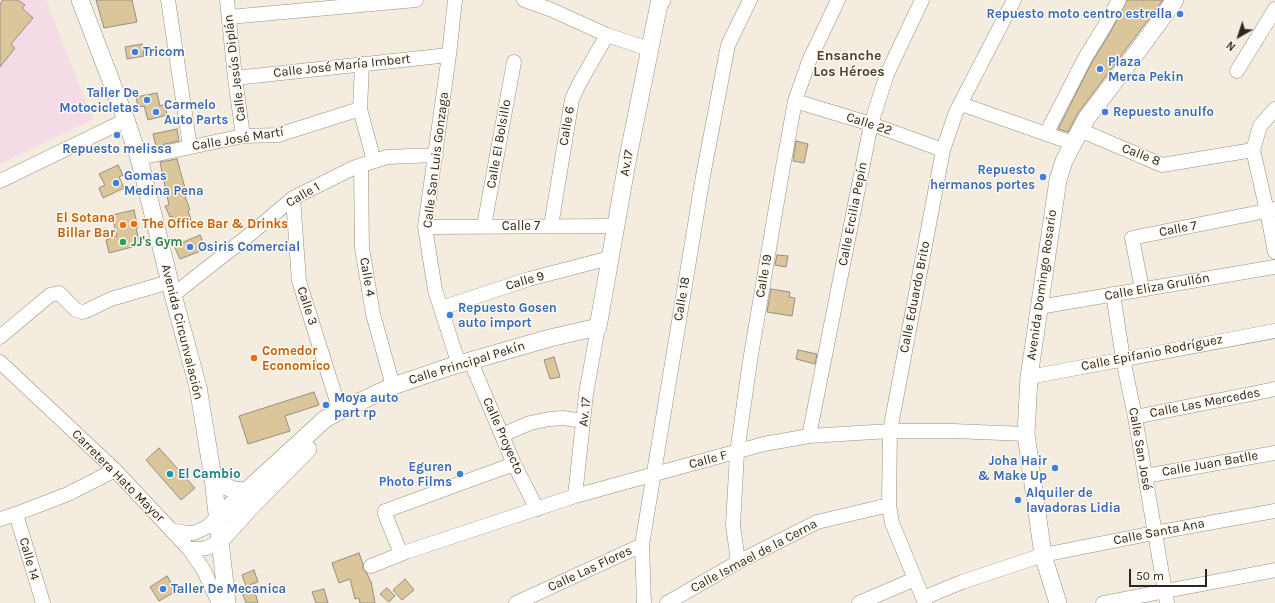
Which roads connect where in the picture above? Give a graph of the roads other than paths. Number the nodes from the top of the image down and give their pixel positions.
1 (80, 0) edge
2 (168, 0) edge
3 (227, 0) edge
4 (416, 0) edge
5 (455, 0) edge
6 (524, 0) edge
7 (662, 0) edge
8 (750, 0) edge
9 (838, 0) edge
10 (922, 0) edge
11 (1014, 0) edge
12 (1119, 0) edge
13 (1175, 0) edge
14 (1275, 9) edge
15 (229, 17) junction
16 (608, 35) junction
17 (649, 49) junction
18 (449, 55) junction
19 (514, 62) dead end
20 (362, 64) junction
21 (1236, 71) dead end
22 (235, 78) junction
23 (795, 101) junction
24 (960, 104) junction
25 (1275, 108) edge
26 (360, 109) junction
27 (126, 120) junction
28 (871, 124) junction
29 (1046, 134) junction
30 (244, 136) junction
31 (1076, 136) junction
32 (190, 147) junction
33 (943, 150) junction
34 (1253, 150) junction
35 (436, 155) junction
36 (138, 158) junction
37 (367, 163) junction
38 (0, 181) edge
39 (293, 198) junction
40 (1271, 210) edge
41 (484, 226) junction
42 (551, 226) junction
43 (616, 226) junction
44 (425, 227) junction
45 (1275, 252) edge
46 (610, 258) junction
47 (1275, 267) edge
48 (171, 289) junction
49 (1142, 289) junction
50 (1113, 294) junction
51 (1039, 307) junction
52 (441, 308) junction
53 (598, 327) junction
54 (1275, 331) edge
55 (0, 337) edge
56 (1123, 359) junction
57 (0, 362) edge
58 (465, 363) junction
59 (1029, 377) junction
60 (393, 386) junction
61 (1275, 389) edge
62 (340, 411) junction
63 (1135, 417) junction
64 (584, 421) junction
65 (890, 431) junction
66 (1026, 434) junction
67 (502, 435) junction
68 (809, 436) junction
69 (737, 452) junction
70 (1275, 452) edge
71 (514, 464) junction
72 (115, 470) junction
73 (654, 475) junction
74 (1145, 476) junction
75 (213, 478) junction
76 (246, 491) junction
77 (575, 496) junction
78 (889, 505) junction
79 (537, 509) junction
80 (1275, 511) edge
81 (16, 514) junction
82 (218, 517) junction
83 (0, 519) edge
84 (172, 530) junction
85 (1154, 533) junction
86 (220, 541) junction
87 (642, 545) junction
88 (189, 548) junction
89 (401, 554) junction
90 (1043, 554) junction
91 (738, 562) junction
92 (371, 566) dead end
93 (1275, 570) edge
94 (915, 579) junction
95 (1166, 597) edge
96 (924, 600) edge
97 (43, 603) edge
98 (219, 603) edge
99 (227, 603) edge
100 (516, 603) edge
101 (644, 603) edge
102 (667, 603) edge
103 (859, 603) edge
104 (1058, 603) edge
105 (1103, 603) edge

1 - 27 main road, Avenida Circunvalación
2 - 32 street
3 - 15 street, Calle Jesús Diplán
4 - 15 street
5 - 18 street, Calle San Luis Gonzaga
6 - 16 street
7 - 17 main road, Av.17
8 - 73 street, Calle 18
9 - 23 street, Calle 19
10 - 28 street, Calle Ercilia Pepín
11 - 24 street, Calle Eduardo Brito
12 - 29 street
13 - 31 main road, Avenida Domingo Rosario
14 - 21 street
15 - 22 street, Calle Jesús Diplán
16 - 17 street
16 - 42 street, Calle 6
17 - 43 main road, Av.17
18 - 20 street, Calle José María Imbert
18 - 35 street, Calle San Luis Gonzaga
19 - 41 street, Calle El Bolsillo
20 - 22 street, Calle José María Imbert
20 - 26 street, Calle 4
22 - 30 street, Calle Jesús Diplán
23 - 28 street, Calle 22
23 - 69 street, Calle 19
24 - 29 street, Calle 8
24 - 33 street, Calle Eduardo Brito
25 - 34 street
26 - 30 street, Calle José Martí
26 - 37 street, Calle 4
27 - 36 main road, Avenida Circunvalación
27 - 38 street
28 - 33 street, Calle 22
28 - 68 street, Calle Ercilia Pepín
29 - 31 street, Calle 8
30 - 32 street, Calle José Martí
31 - 34 street, Calle 8
31 - 51 main road, Avenida Domingo Rosario
32 - 36 street, Calle José Martí
33 - 65 street, Calle Eduardo Brito
34 - 40 street
35 - 37 street, Calle 1
35 - 44 street, Calle San Luis Gonzaga
36 - 48 main road, Avenida Circunvalación
37 - 39 street, Calle 1
37 - 60 street, Calle 4
39 - 48 street, Calle 1
39 - 62 street, Calle 3
40 - 45 street
40 - 49 street, Calle 7
41 - 42 street, Calle 7
41 - 44 street, Calle 7
42 - 43 street, Calle 7
43 - 46 main road, Av.17
44 - 52 street, Calle San Luis Gonzaga
46 - 52 street, Calle 9
46 - 53 main road, Av.17
47 - 49 street, Calle Eliza Grullón
48 - 55 street
48 - 75 main road, Avenida Circunvalación
49 - 50 street, Calle Eliza Grullón
50 - 51 street, Calle Eliza Grullón
50 - 56 street, Calle San José
51 - 59 main road, Avenida Domingo Rosario
52 - 58 street, Calle San Luis Gonzaga
53 - 58 main road, Calle Principal Pekín
53 - 64 street, Av. 17
54 - 56 street, Calle Epifanio Rodríguez
56 - 59 street, Calle Epifanio Rodríguez
56 - 63 street, Calle San José
57 - 72 street, Carretera Hato Mayor
58 - 60 main road, Calle Principal Pekín
58 - 67 street, Calle Proyecto
59 - 66 main road, Avenida Domingo Rosario
60 - 62 main road, Calle Principal Pekín
61 - 63 street, Calle Las Mercedes
62 - 76 main road, Calle Principal Pekín
62 - 86 main road
63 - 74 street, Calle San José
64 - 67 street
64 - 77 street, Av. 17
65 - 66 street, Calle F
65 - 68 street, Calle F
65 - 78 street, Calle Eduardo Brito
66 - 90 main road, Avenida Domingo Rosario
67 - 71 street, Calle Proyecto
68 - 69 street, Calle F
69 - 73 street, Calle F
69 - 91 street, Calle 19
70 - 74 street, Calle Juan Batlle
71 - 79 street, Calle Proyecto
71 - 89 street
72 - 81 street
72 - 84 street, Carretera Hato Mayor
73 - 77 street, Calle F
73 - 87 street, Calle 18
74 - 85 street, Calle San José
75 - 76 main road
75 - 82 main road, Avenida Circunvalación
76 - 82 main road, Calle Principal Pekín
77 - 79 street, Calle F
78 - 91 street, Calle Ismael de la Cerna
78 - 94 street, Calle Eduardo Brito
79 - 89 street, Calle F
80 - 85 street, Calle Santa Ana
81 - 83 street
81 - 97 street, Calle 14
82 - 84 street
82 - 86 main road, Avenida Circunvalación
84 - 88 street, Carretera Hato Mayor
85 - 90 street, Calle Santa Ana
85 - 95 street, Calle San José
86 - 88 street
86 - 99 main road, Avenida Circunvalación
87 - 100 street, Calle Las Flores
87 - 101 street, Calle 18
88 - 98 street, Carretera Hato Mayor
89 - 92 street, Calle F
90 - 96 street, Calle Santa Ana
90 - 104 main road, Avenida Domingo Rosario
91 - 102 street, Calle Ismael de la Cerna
93 - 95 street
94 - 96 street, Calle Eduardo Brito
94 - 103 street
95 - 105 street

